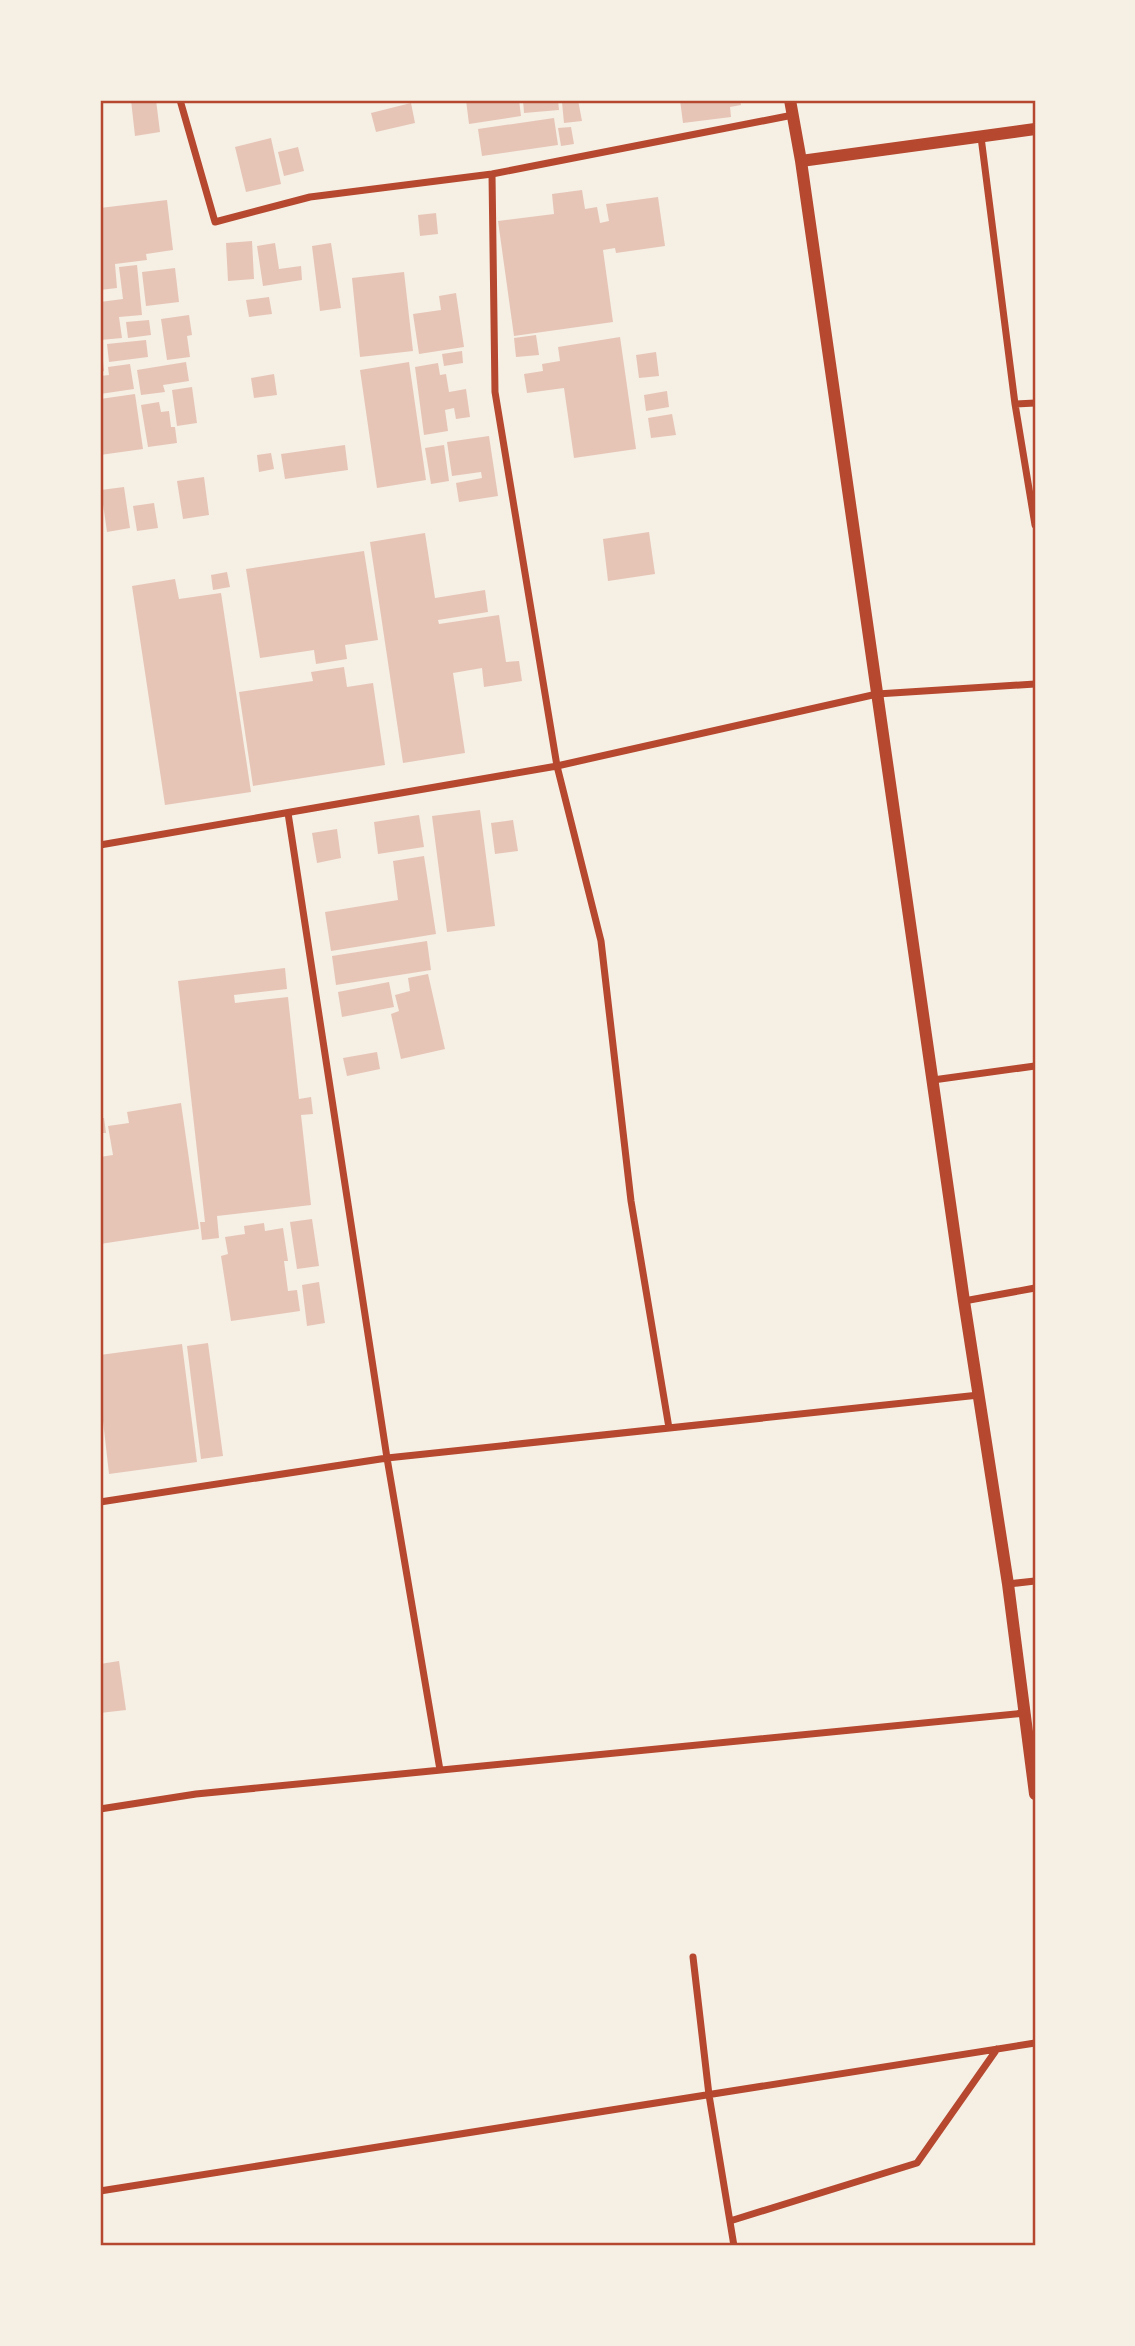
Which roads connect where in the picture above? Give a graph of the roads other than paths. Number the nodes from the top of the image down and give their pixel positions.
1 (180, 100) edge
2 (790, 100) edge
3 (793, 115) junction
4 (1035, 129) edge
5 (981, 137) junction
6 (801, 161) junction
7 (492, 174) junction
8 (1035, 403) edge
9 (1015, 404) junction
10 (1035, 525) edge
11 (1035, 684) edge
12 (877, 694) junction
13 (558, 766) junction
14 (288, 813) junction
15 (100, 845) edge
16 (1035, 1066) edge
17 (933, 1080) junction
18 (1035, 1288) edge
19 (964, 1301) junction
20 (979, 1395) junction
21 (669, 1427) junction
22 (387, 1458) junction
23 (100, 1502) edge
24 (1035, 1581) edge
25 (1008, 1584) junction
26 (1026, 1713) junction
27 (1034, 1766) edge
28 (440, 1770) junction
29 (1035, 1794) edge
30 (100, 1809) edge
31 (693, 1957) dead end
32 (1035, 2043) edge
33 (997, 2049) junction
34 (709, 2095) junction
35 (100, 2191) edge
36 (730, 2221) junction
37 (734, 2246) edge

1 - 7 street
2 - 3 street
3 - 6 street
3 - 7 street
4 - 5 street
5 - 6 street
5 - 9 street
6 - 12 street
7 - 13 street
8 - 9 street
9 - 10 street
11 - 12 street
12 - 13 street
12 - 17 street
13 - 14 street
13 - 21 street
14 - 15 street
14 - 22 street
16 - 17 street
17 - 19 street
18 - 19 street
19 - 20 street
20 - 21 street
20 - 25 street
21 - 22 street
22 - 23 street
22 - 28 street
24 - 25 street
25 - 26 street
26 - 27 street
26 - 28 street
27 - 29 street
28 - 30 street
31 - 34 street
32 - 33 street
33 - 34 street
33 - 36 street
34 - 35 street
34 - 36 street
36 - 37 street

